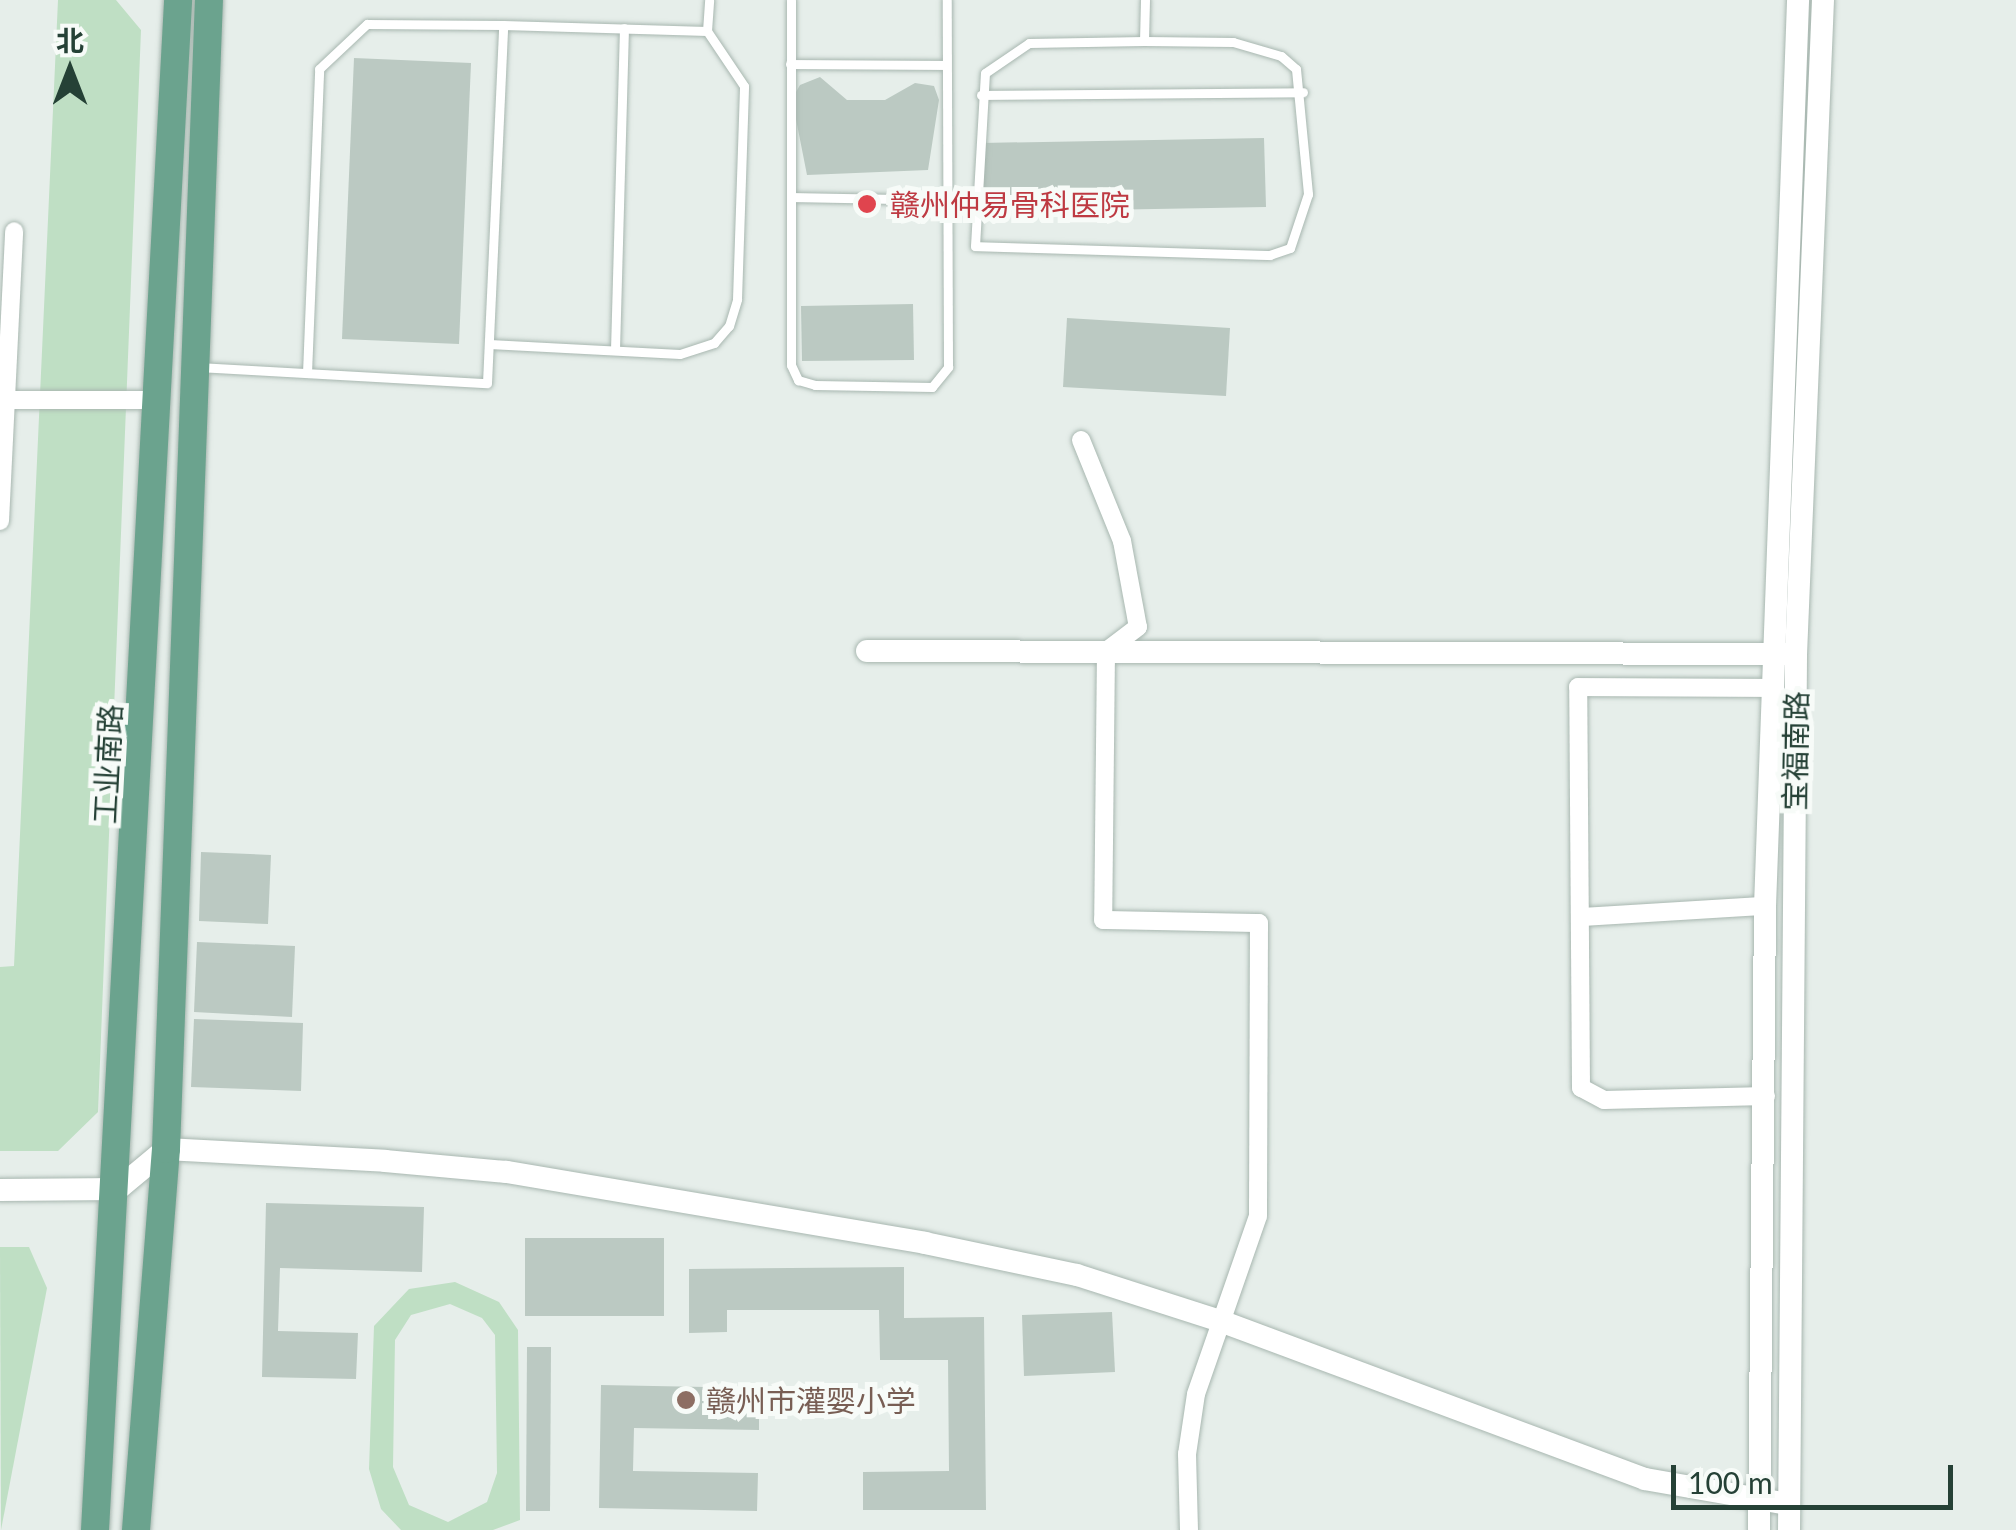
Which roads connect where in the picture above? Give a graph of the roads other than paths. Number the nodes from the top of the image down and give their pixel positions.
1 (178, 0) edge
2 (209, 0) edge
3 (708, 0) edge
4 (791, 0) edge
5 (947, 0) edge
6 (1145, 0) edge
7 (1783, 0) edge
8 (1823, 0) edge
9 (1838, 0) edge
10 (1798, 12) edge
11 (502, 25) junction
12 (624, 28) junction
13 (707, 30) junction
14 (1144, 40) junction
15 (1824, 44) junction
16 (790, 64) junction
17 (946, 65) junction
18 (1303, 92) junction
19 (981, 95) junction
20 (794, 198) junction
21 (947, 200) junction
22 (14, 231) dead end
23 (489, 344) junction
24 (615, 350) junction
25 (195, 366) junction
26 (306, 373) junction
27 (3, 400) edge
28 (158, 400) junction
29 (1081, 440) dead end
30 (0, 521) edge
31 (868, 651) dead end
32 (1106, 651) junction
33 (1786, 654) junction
34 (1775, 688) junction
35 (1765, 906) junction
36 (1583, 917) junction
37 (1766, 1096) junction
38 (166, 1149) junction
39 (118, 1189) junction
40 (0, 1190) edge
41 (1223, 1322) junction
42 (1758, 1494) junction
43 (1788, 1504) junction
44 (96, 1530) edge
45 (136, 1530) edge
46 (1189, 1530) edge
47 (1759, 1530) edge
48 (1789, 1530) edge

1 - 28 main road, 工业南路
2 - 25 main road
3 - 13 lane
4 - 16 lane
5 - 17 lane
6 - 14 lane
7 - 10 main road
8 - 15 main road, 宝福南路
9 - 15 main road
10 - 33 main road, 宝福南路
11 - 12 lane
11 - 23 lane
11 - 26 lane
12 - 13 lane
12 - 24 lane
13 - 24 lane
14 - 18 lane
14 - 19 lane
15 - 33 main road, 宝福南路
16 - 17 lane
16 - 20 lane
17 - 21 lane
18 - 19 lane
18 - 19 lane
20 - 21 lane
20 - 21 lane
22 - 27 street
23 - 24 lane
23 - 26 lane
25 - 26 lane
25 - 38 main road
27 - 28 street
27 - 30 street
28 - 39 main road, 工业南路
29 - 32 street
31 - 32 main road
32 - 33 main road
32 - 41 street
33 - 34 main road, 宝福南路
33 - 43 main road, 宝福南路
34 - 35 main road, 宝福南路
34 - 36 street
35 - 36 street
35 - 37 main road, 宝福南路
36 - 37 street
37 - 42 main road, 宝福南路
38 - 39 main road
38 - 41 main road
38 - 45 main road
39 - 40 main road
39 - 44 main road, 工业南路
41 - 42 main road
41 - 46 street
42 - 43 main road
42 - 47 main road, 宝福南路
43 - 48 main road, 宝福南路

